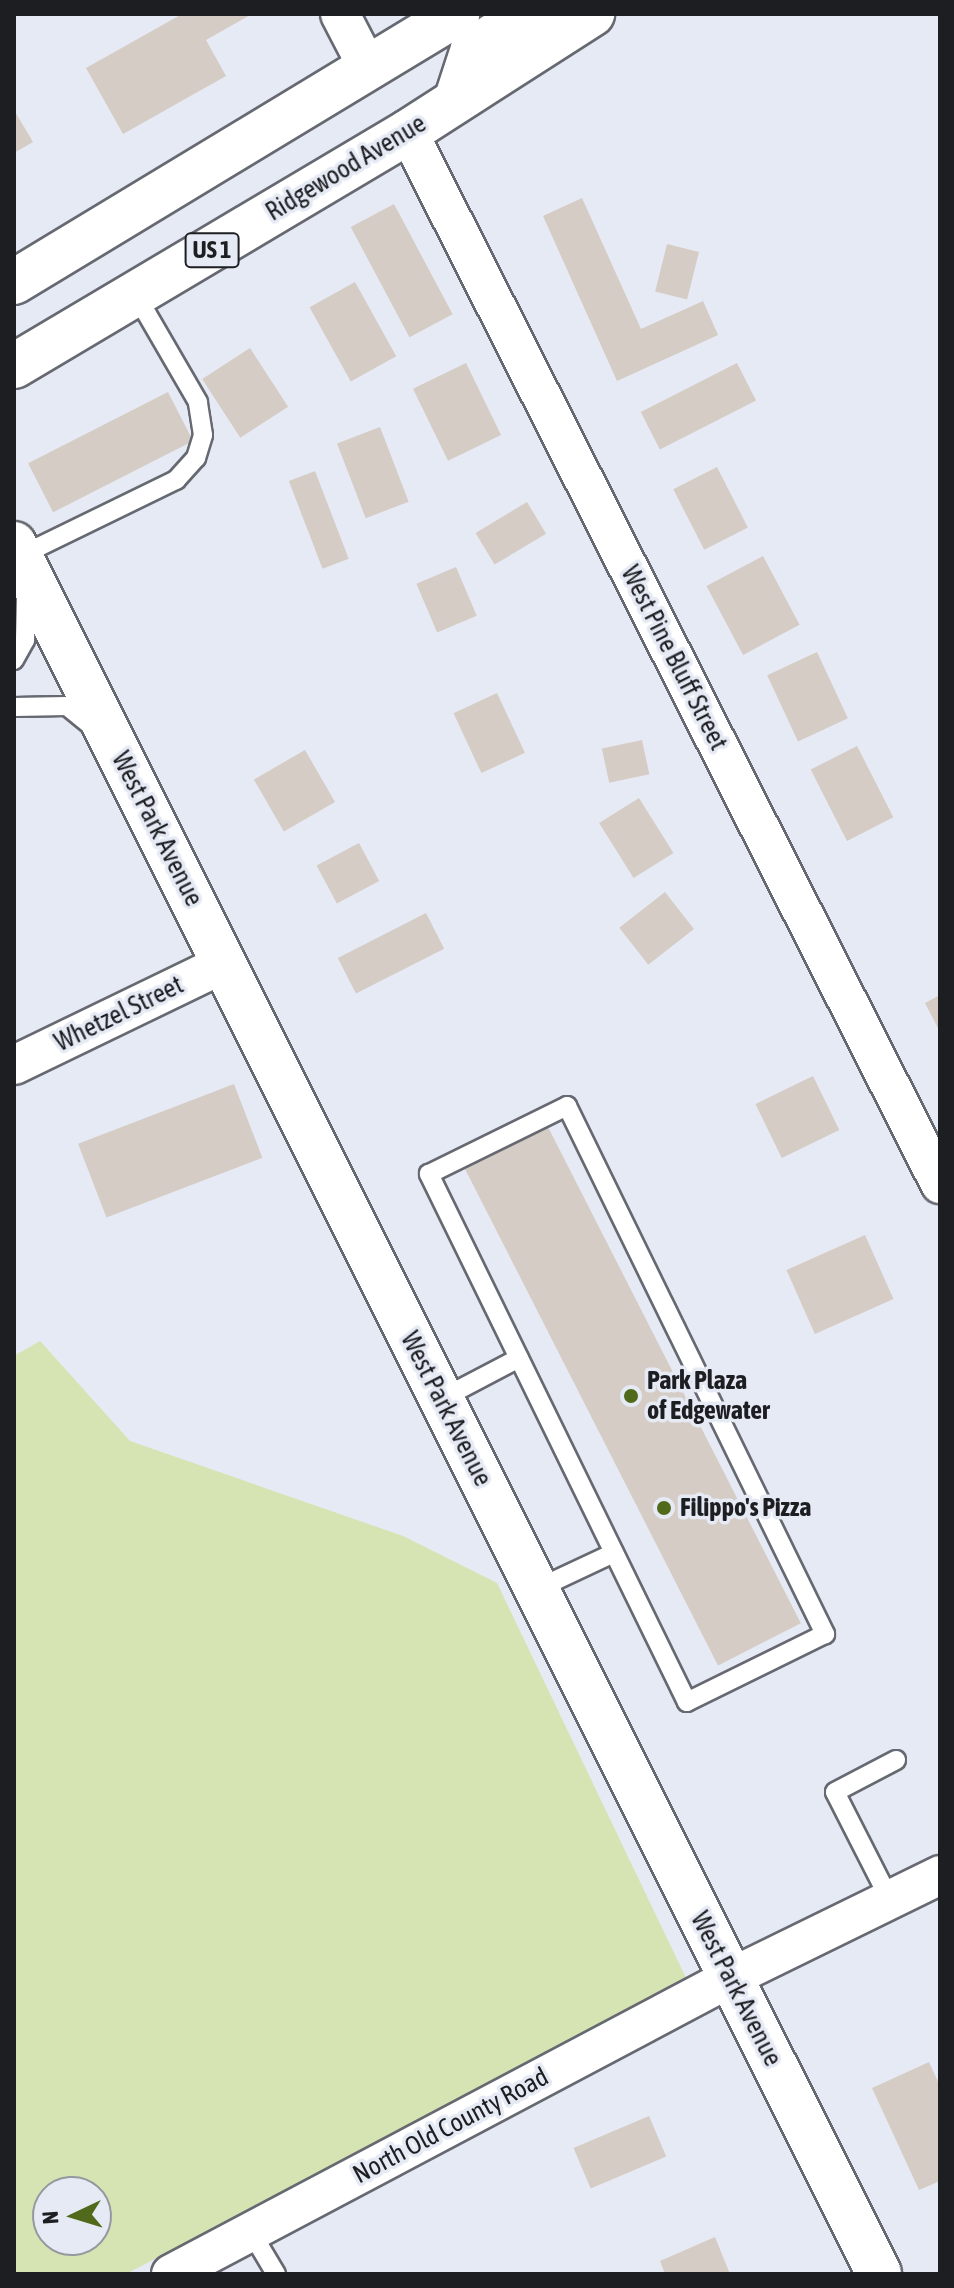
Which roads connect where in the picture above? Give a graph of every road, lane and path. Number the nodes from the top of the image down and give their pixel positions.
1 (340, 14) edge
2 (457, 14) edge
3 (528, 14) edge
4 (592, 14) edge
5 (369, 70) junction
6 (457, 98) junction
7 (408, 132) junction
8 (14, 282) edge
9 (136, 295) junction
10 (14, 366) edge
11 (17, 550) edge
12 (14, 660) edge
13 (14, 707) edge
14 (113, 742) junction
15 (225, 963) junction
16 (14, 1065) edge
17 (931, 1141) edge
18 (940, 1184) edge
19 (519, 1358) junction
20 (441, 1399) junction
21 (614, 1553) junction
22 (537, 1589) junction
23 (896, 1760) dead end
24 (940, 1875) edge
25 (890, 1900) junction
26 (730, 1978) junction
27 (251, 2232) junction
28 (171, 2274) edge
29 (276, 2274) edge
30 (879, 2274) edge

1 - 5 street
2 - 5 street
3 - 6 street
4 - 6 street, Ridgewood Avenue / US 1
5 - 8 street
6 - 7 street, Ridgewood Avenue / US 1
7 - 9 street, Ridgewood Avenue / US 1
7 - 17 street, West Pine Bluff Street
9 - 10 street, Ridgewood Avenue / US 1
9 - 11 lane
11 - 12 lane
11 - 14 street, West Park Avenue
13 - 14 lane
14 - 15 street, West Park Avenue
15 - 16 street, Whetzel Street
15 - 20 street, West Park Avenue
17 - 18 street, West Pine Bluff Street
19 - 20 lane
19 - 21 lane
19 - 21 lane
20 - 22 street, West Park Avenue
21 - 22 lane
22 - 26 street, West Park Avenue
23 - 25 lane
24 - 25 street, North Old County Road
25 - 26 street, North Old County Road
26 - 27 street, North Old County Road
26 - 30 street, West Park Avenue
27 - 28 street, North Old County Road
27 - 29 lane

